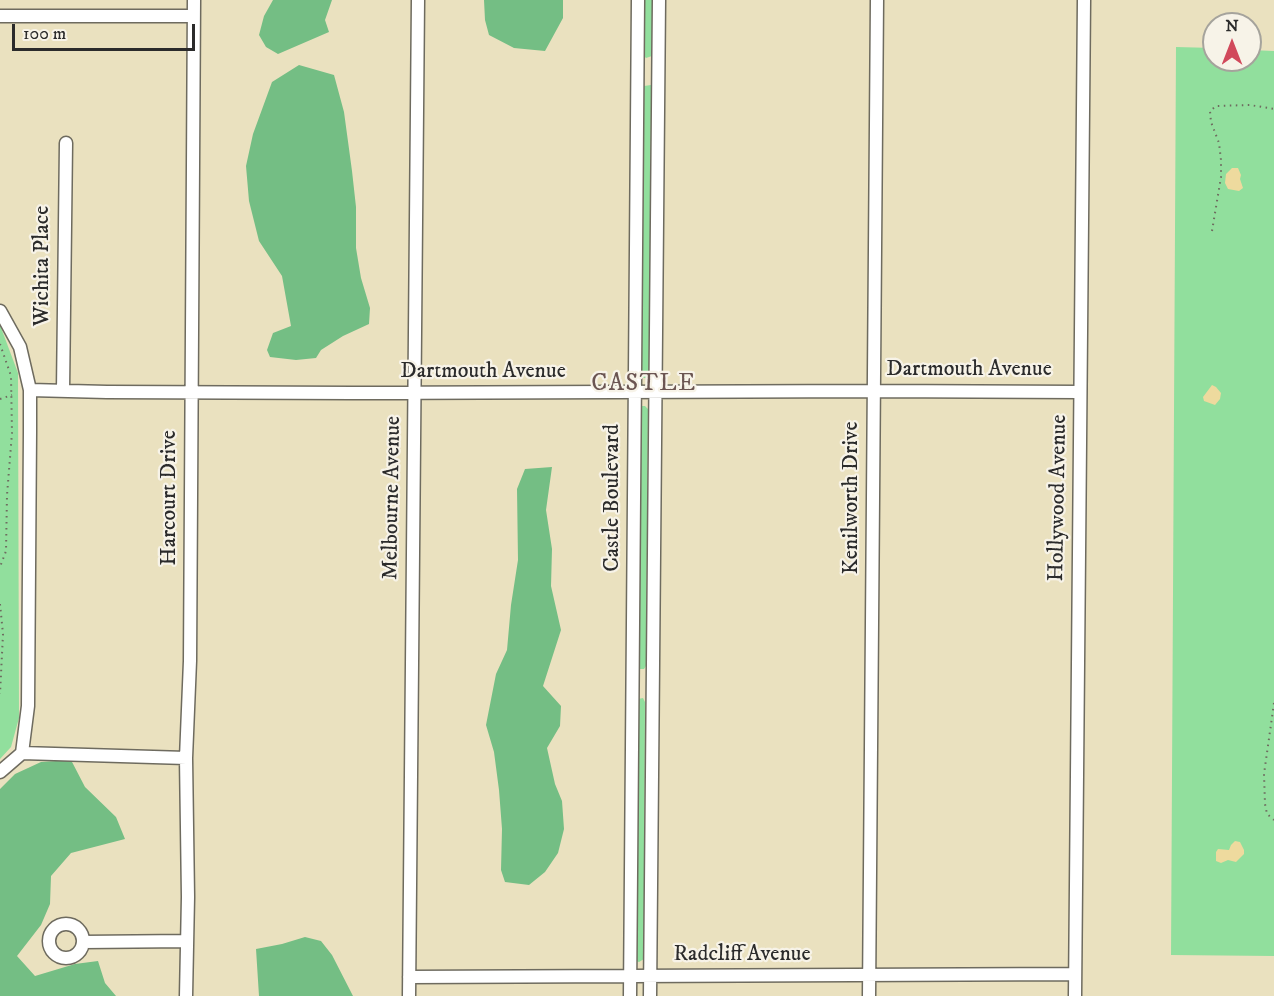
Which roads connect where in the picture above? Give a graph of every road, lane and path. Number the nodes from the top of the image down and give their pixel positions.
1 (194, 0) edge
2 (417, 0) edge
3 (638, 0) edge
4 (659, 0) edge
5 (877, 0) edge
6 (1084, 0) edge
7 (0, 16) edge
8 (193, 16) junction
9 (638, 68) junction
10 (658, 68) junction
11 (1274, 109) edge
12 (66, 142) dead end
13 (1212, 231) dead end
14 (0, 311) edge
15 (0, 344) edge
16 (30, 390) junction
17 (63, 390) junction
18 (192, 391) junction
19 (874, 391) junction
20 (635, 392) junction
21 (655, 392) junction
22 (1080, 392) junction
23 (415, 393) junction
24 (12, 395) junction
25 (0, 399) edge
26 (0, 567) edge
27 (0, 604) edge
28 (652, 682) junction
29 (632, 683) junction
30 (0, 694) edge
31 (1274, 703) edge
32 (22, 753) junction
33 (186, 758) junction
34 (0, 772) edge
35 (1274, 820) edge
36 (187, 941) junction
37 (83, 942) dead end
38 (1075, 974) junction
39 (869, 976) junction
40 (409, 977) junction
41 (629, 977) junction
42 (650, 977) junction
43 (186, 996) edge
44 (409, 996) edge
45 (630, 996) edge
46 (650, 996) edge
47 (869, 996) edge
48 (1075, 996) edge

1 - 8 street, Harcourt Drive
2 - 23 street, Melbourne Avenue
3 - 9 street, Castle Boulevard
4 - 10 street, Castle Boulevard
5 - 19 street, Kenilworth Drive
6 - 22 street, Hollywood Avenue
7 - 8 street
8 - 18 street, Harcourt Drive
9 - 10 street
9 - 20 street, Castle Boulevard
10 - 21 street, Castle Boulevard
11 - 13 path
12 - 17 street, Wichita Place
14 - 16 street
15 - 24 path
16 - 17 street, Dartmouth Avenue
16 - 32 street
17 - 18 street, Dartmouth Avenue
18 - 23 street, Dartmouth Avenue
18 - 33 street, Harcourt Drive
19 - 21 street, Dartmouth Avenue
19 - 22 street, Dartmouth Avenue
19 - 39 street, Kenilworth Drive
20 - 21 street, Dartmouth Avenue
20 - 23 street, Dartmouth Avenue
20 - 29 street, Castle Boulevard
21 - 28 street, Castle Boulevard
22 - 38 street, Hollywood Avenue
23 - 40 street, Melbourne Avenue
24 - 25 path
24 - 26 path
27 - 30 path
28 - 29 street
28 - 42 street, Castle Boulevard
29 - 41 street, Castle Boulevard
31 - 35 path
32 - 33 street
32 - 34 street
33 - 36 street, Harcourt Drive
36 - 37 street
36 - 43 street, Harcourt Drive
38 - 39 street, Radcliff Avenue
38 - 48 street, Hollywood Avenue
39 - 42 street, Radcliff Avenue
39 - 47 street, Kenilworth Drive
40 - 41 street, Radcliff Avenue
40 - 44 street, Melbourne Avenue
41 - 42 street, Radcliff Avenue
41 - 45 street, Castle Boulevard
42 - 46 street, Castle Boulevard

